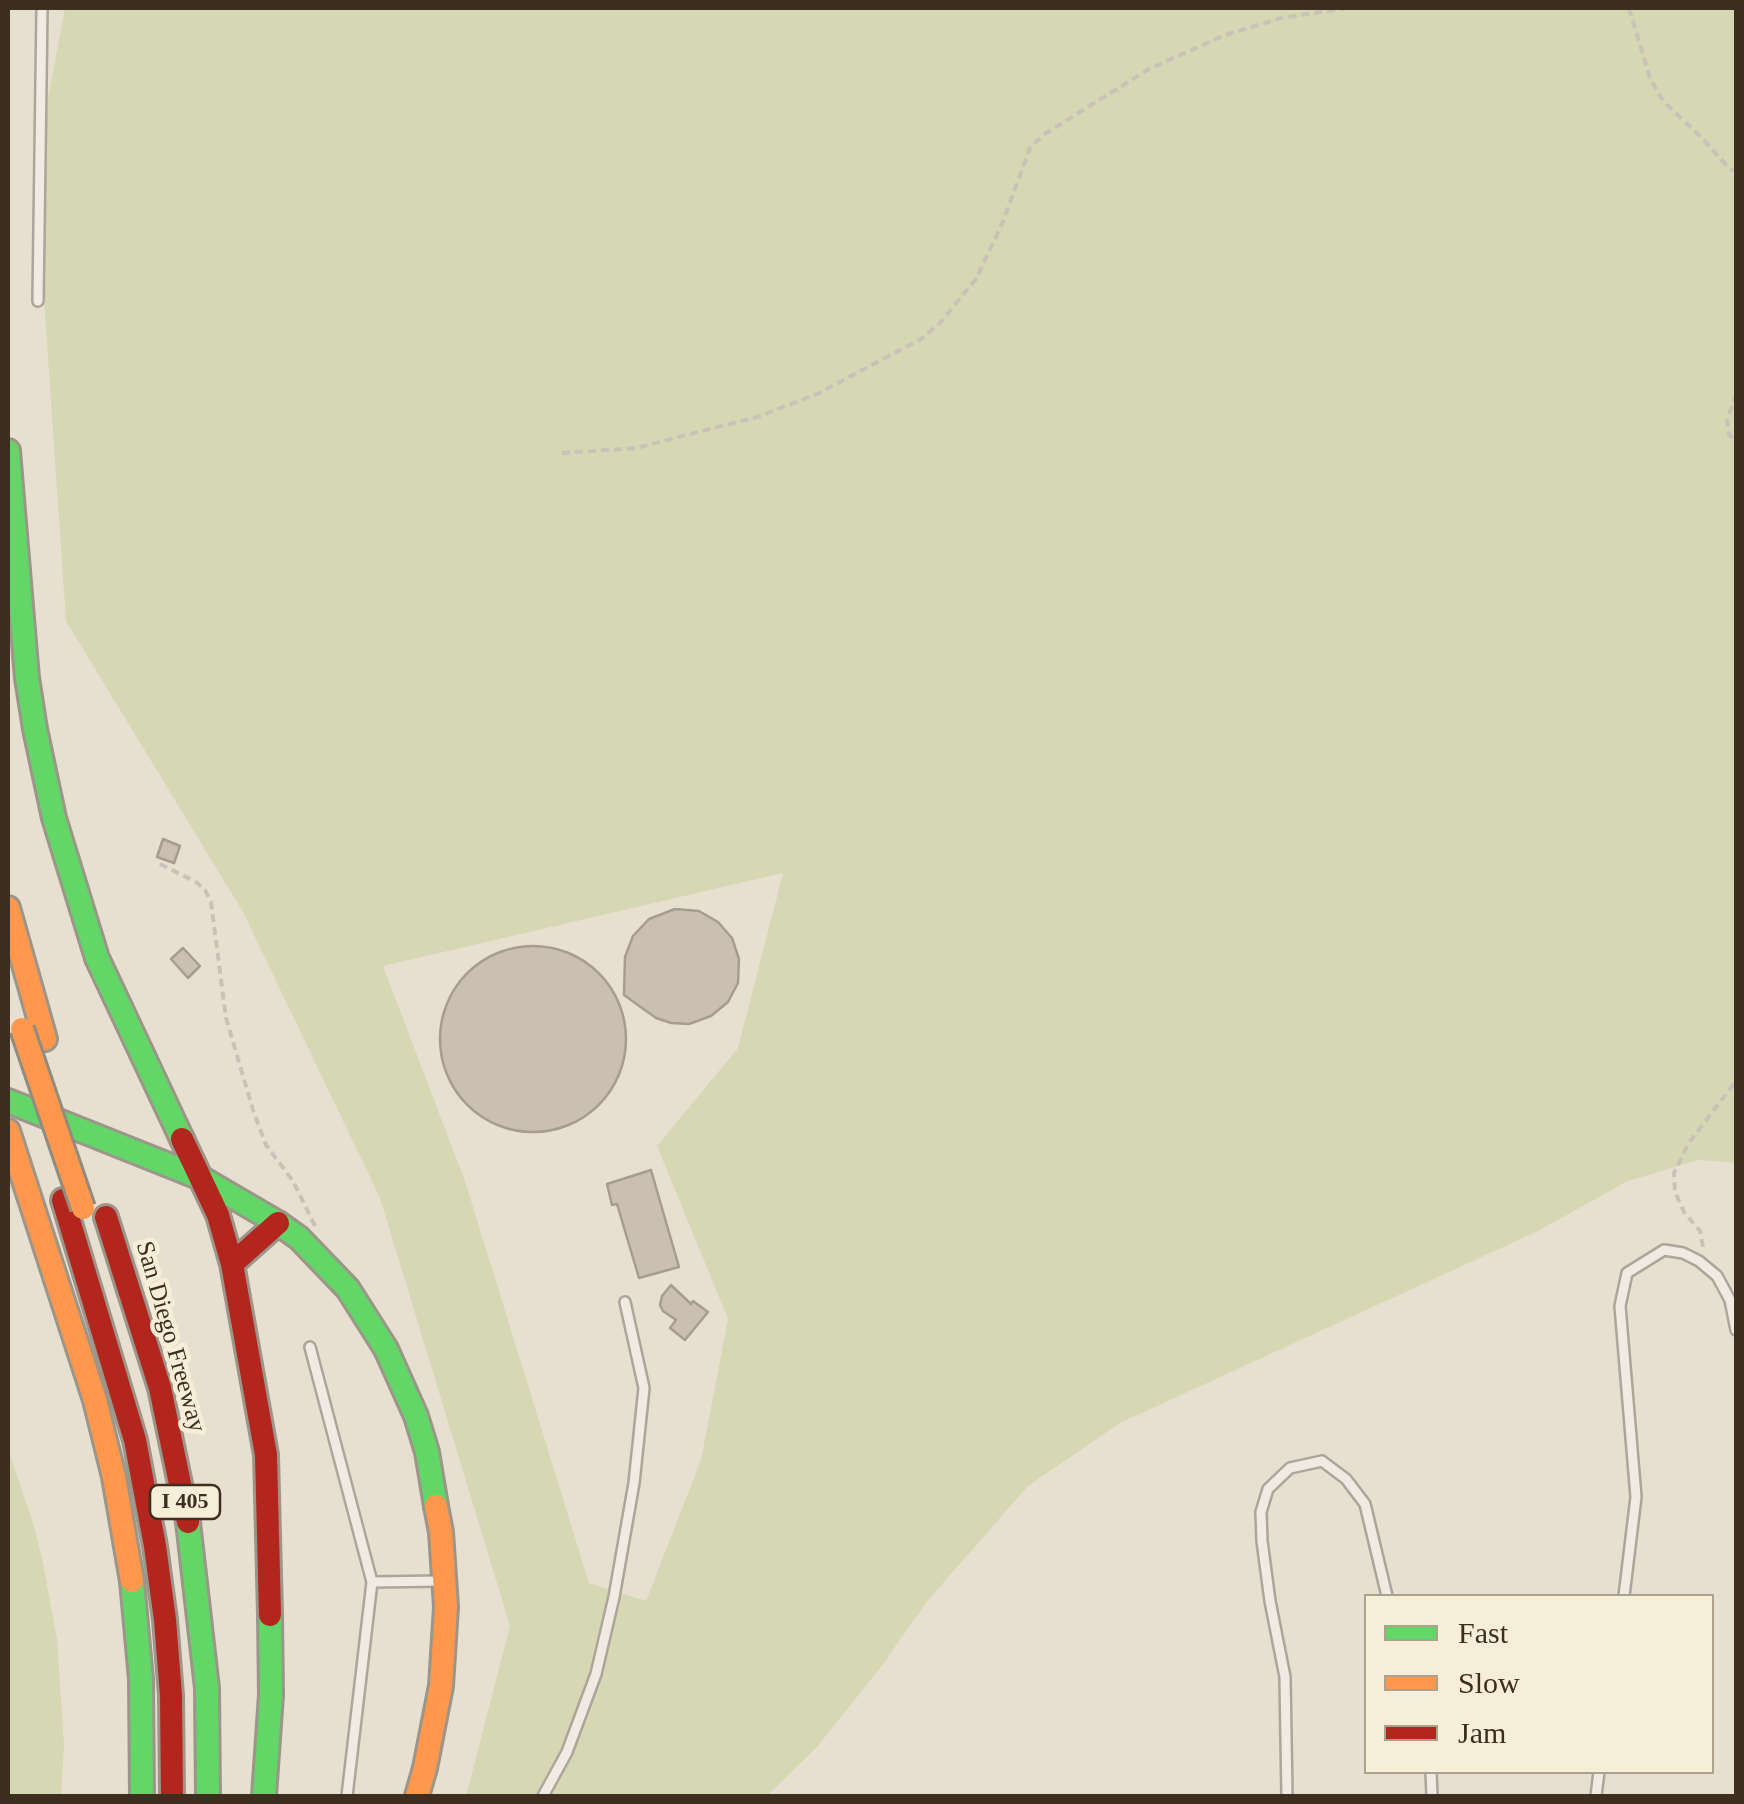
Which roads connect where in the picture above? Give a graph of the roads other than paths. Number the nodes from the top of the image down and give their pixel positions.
1 (42, 8) edge
2 (38, 301) dead end
3 (8, 451) edge
4 (8, 908) edge
5 (8, 980) edge
6 (15, 1032) edge
7 (8, 1100) edge
8 (8, 1131) edge
9 (201, 1178) junction
10 (73, 1204) junction
11 (278, 1222) junction
12 (232, 1264) junction
13 (625, 1302) dead end
14 (1736, 1330) edge
15 (310, 1347) dead end
16 (445, 1581) junction
17 (372, 1582) junction
18 (1386, 1594) edge
19 (1624, 1594) edge
20 (142, 1796) edge
21 (172, 1796) edge
22 (190, 1796) edge
23 (208, 1796) edge
24 (264, 1796) edge
25 (346, 1796) edge
26 (417, 1796) edge
27 (543, 1796) edge
28 (1287, 1796) edge

1 - 2 lane
3 - 9 main road
4 - 23 main road, San Diego Freeway / I 405
5 - 6 main road
6 - 10 main road
7 - 9 main road
8 - 20 main road, I 405
9 - 11 main road
9 - 12 main road
10 - 21 main road
10 - 22 main road
11 - 12 main road
11 - 16 main road
12 - 24 main road
13 - 27 lane
14 - 19 lane
15 - 17 lane
16 - 17 lane
16 - 26 main road
17 - 25 lane
18 - 28 lane

